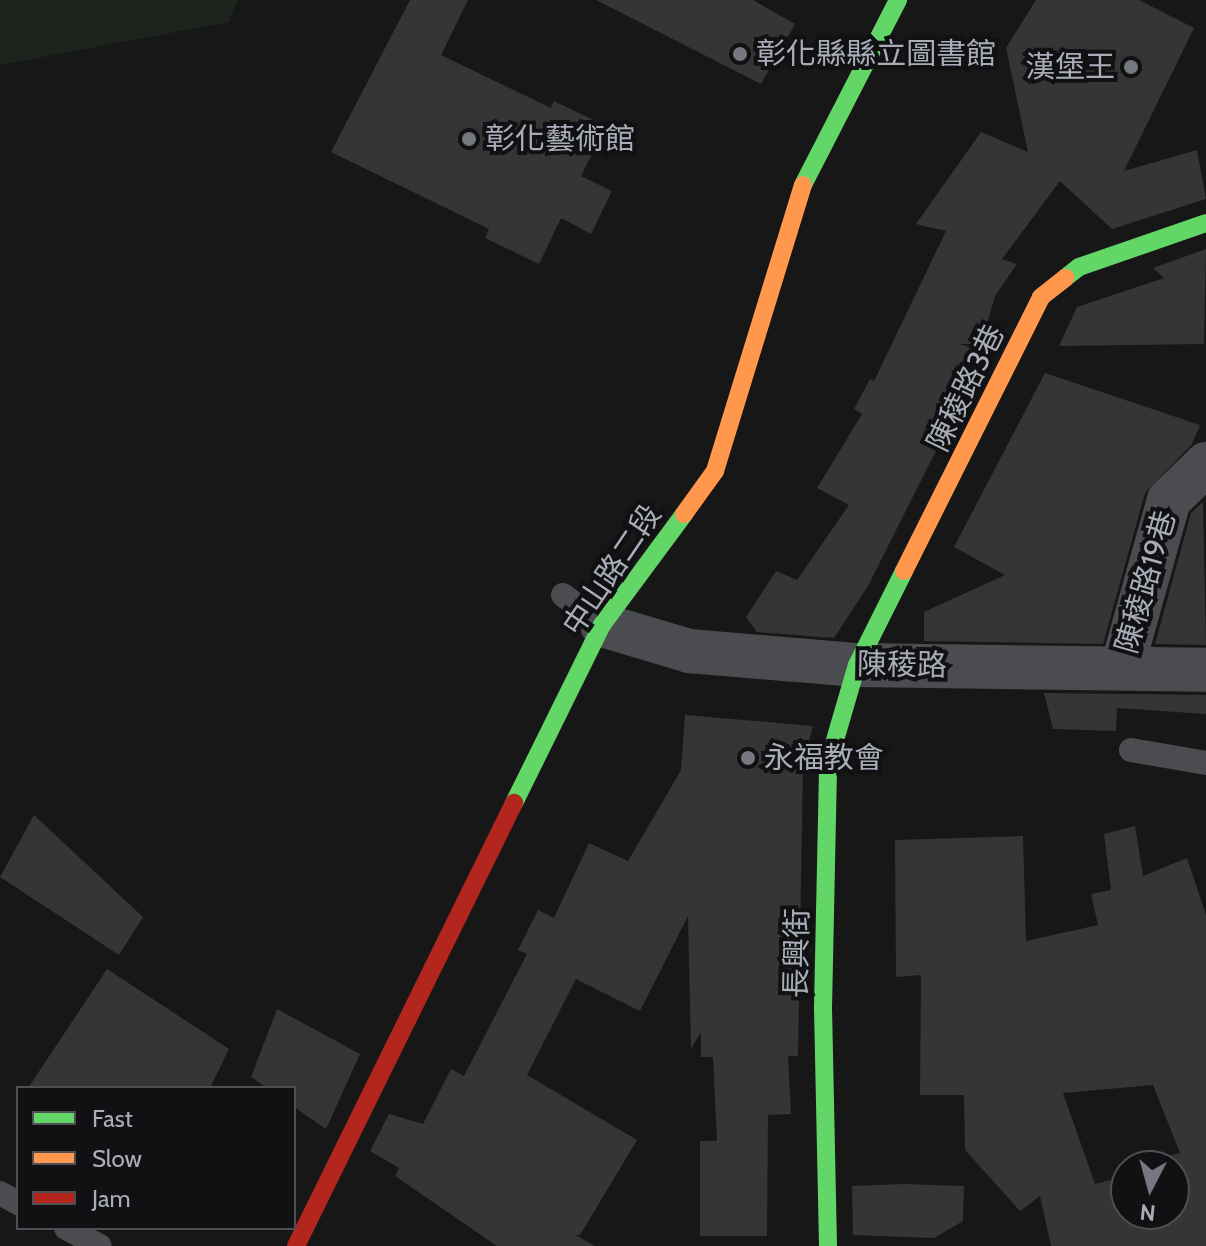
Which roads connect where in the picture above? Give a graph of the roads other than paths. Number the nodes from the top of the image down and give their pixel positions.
1 (898, 0) edge
2 (1206, 223) edge
3 (1206, 464) edge
4 (563, 595) dead end
5 (602, 625) junction
6 (857, 665) junction
7 (1122, 668) junction
8 (1206, 670) edge
9 (1131, 750) dead end
10 (1206, 763) edge
11 (70, 1230) edge
12 (100, 1246) edge
13 (296, 1246) edge
14 (828, 1246) edge

1 - 5 main road, 中山路二段
2 - 6 main road, 陳稜路3巷
3 - 7 street, 陳稜路19巷
4 - 5 lane
5 - 6 street, 陳稜路
5 - 13 main road, 中山路二段
6 - 7 street, 陳稜路
6 - 14 main road, 長興街
7 - 8 street, 陳稜路
9 - 10 lane
11 - 12 lane

